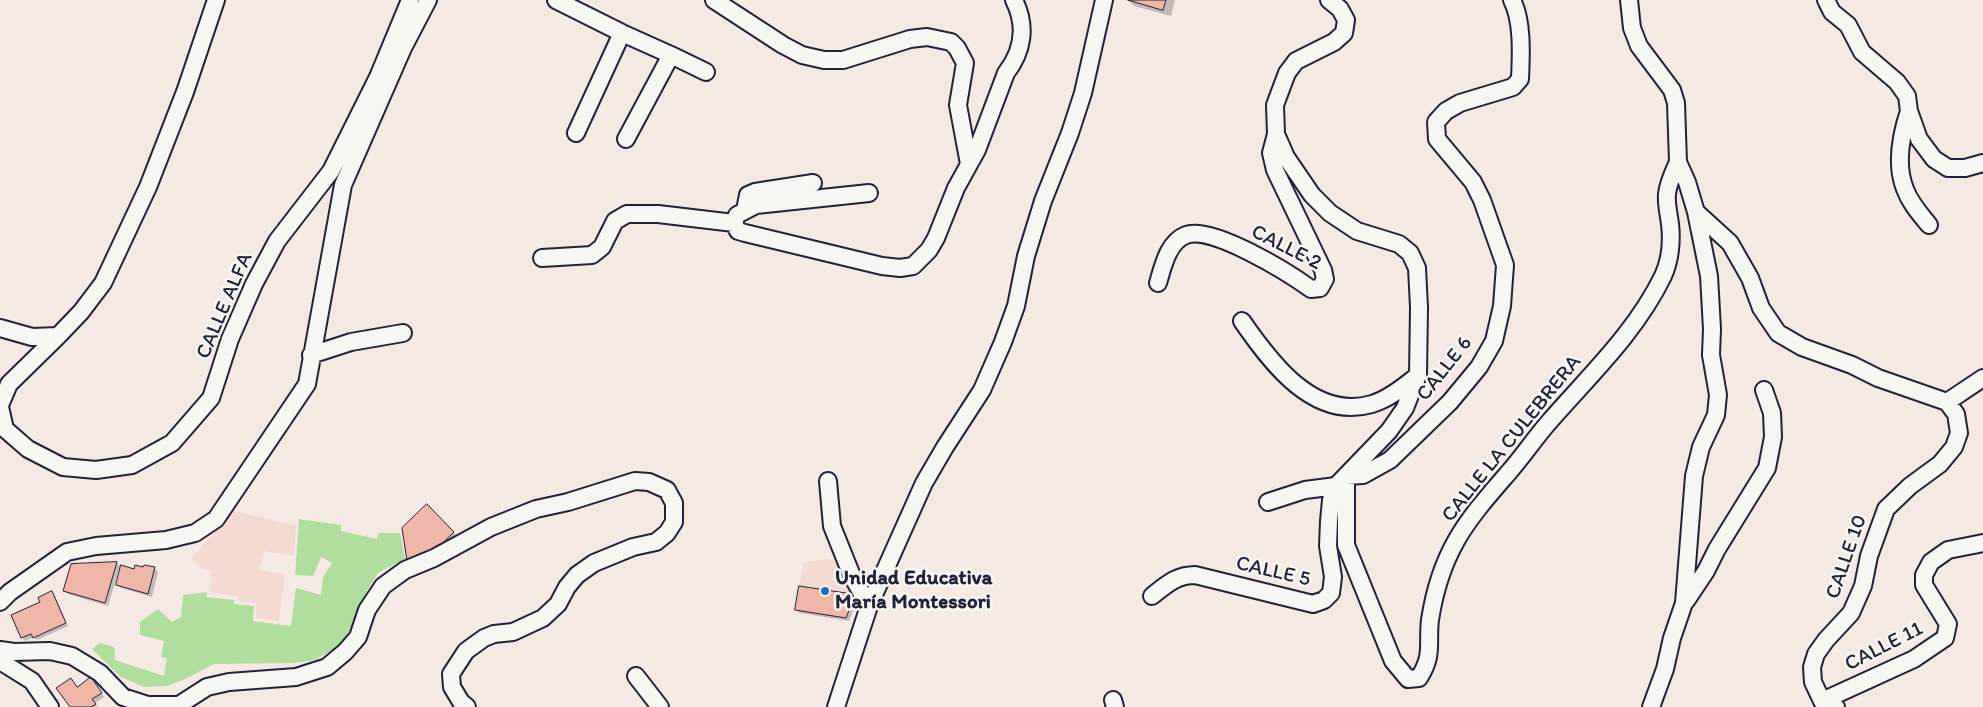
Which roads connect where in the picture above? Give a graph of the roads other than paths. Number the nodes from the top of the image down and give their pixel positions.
1 (216, 0) edge
2 (410, 0) edge
3 (428, 0) edge
4 (556, 0) edge
5 (714, 0) edge
6 (1014, 0) edge
7 (1104, 0) edge
8 (1328, 0) edge
9 (1512, 0) edge
10 (1630, 0) edge
11 (1826, 0) edge
12 (622, 33) junction
13 (671, 55) junction
14 (706, 72) dead end
15 (1909, 111) junction
16 (576, 133) dead end
17 (1276, 134) junction
18 (626, 139) dead end
19 (1678, 162) junction
20 (1983, 163) edge
21 (969, 164) junction
22 (813, 183) dead end
23 (869, 193) dead end
24 (745, 210) junction
25 (1696, 212) junction
26 (734, 223) junction
27 (1929, 225) dead end
28 (542, 258) dead end
29 (1158, 283) dead end
30 (1242, 321) dead end
31 (0, 328) edge
32 (403, 333) dead end
33 (58, 336) junction
34 (312, 355) junction
35 (1418, 375) junction
36 (1983, 378) edge
37 (1764, 390) dead end
38 (1947, 402) junction
39 (0, 406) edge
40 (828, 481) dead end
41 (1341, 481) junction
42 (1268, 502) dead end
43 (1983, 543) edge
44 (3, 593) edge
45 (1152, 596) dead end
46 (1684, 603) junction
47 (869, 606) junction
48 (0, 650) edge
49 (0, 661) edge
50 (636, 676) dead end
51 (1829, 704) edge
52 (50, 707) edge
53 (467, 707) edge
54 (660, 707) edge
55 (836, 707) edge
56 (1652, 707) edge

1 - 33 street, CALLE ALFA
2 - 39 street, CALLE ALFA
3 - 34 street
4 - 12 street
5 - 21 street
6 - 21 street
7 - 47 street
8 - 17 street
9 - 41 street, CALLE 6
10 - 19 street
11 - 15 street
12 - 13 street
12 - 16 street
13 - 14 street
13 - 18 street
15 - 20 street
15 - 27 street
17 - 29 street, CALLE 2
17 - 35 street
19 - 25 street
19 - 41 street, CALLE LA CULEBRERA
21 - 26 street
22 - 24 street
23 - 24 street
24 - 26 street
25 - 38 street
25 - 46 street
26 - 28 street
30 - 35 street
31 - 33 street
32 - 34 street
33 - 39 street, CALLE ALFA
34 - 44 street
35 - 41 street
36 - 38 street
37 - 46 street
38 - 51 street, CALLE 10
40 - 47 street
41 - 42 street
41 - 45 street, CALLE 5
43 - 51 street, CALLE 11
46 - 56 street
47 - 55 street
48 - 53 street
49 - 52 street
50 - 54 street

